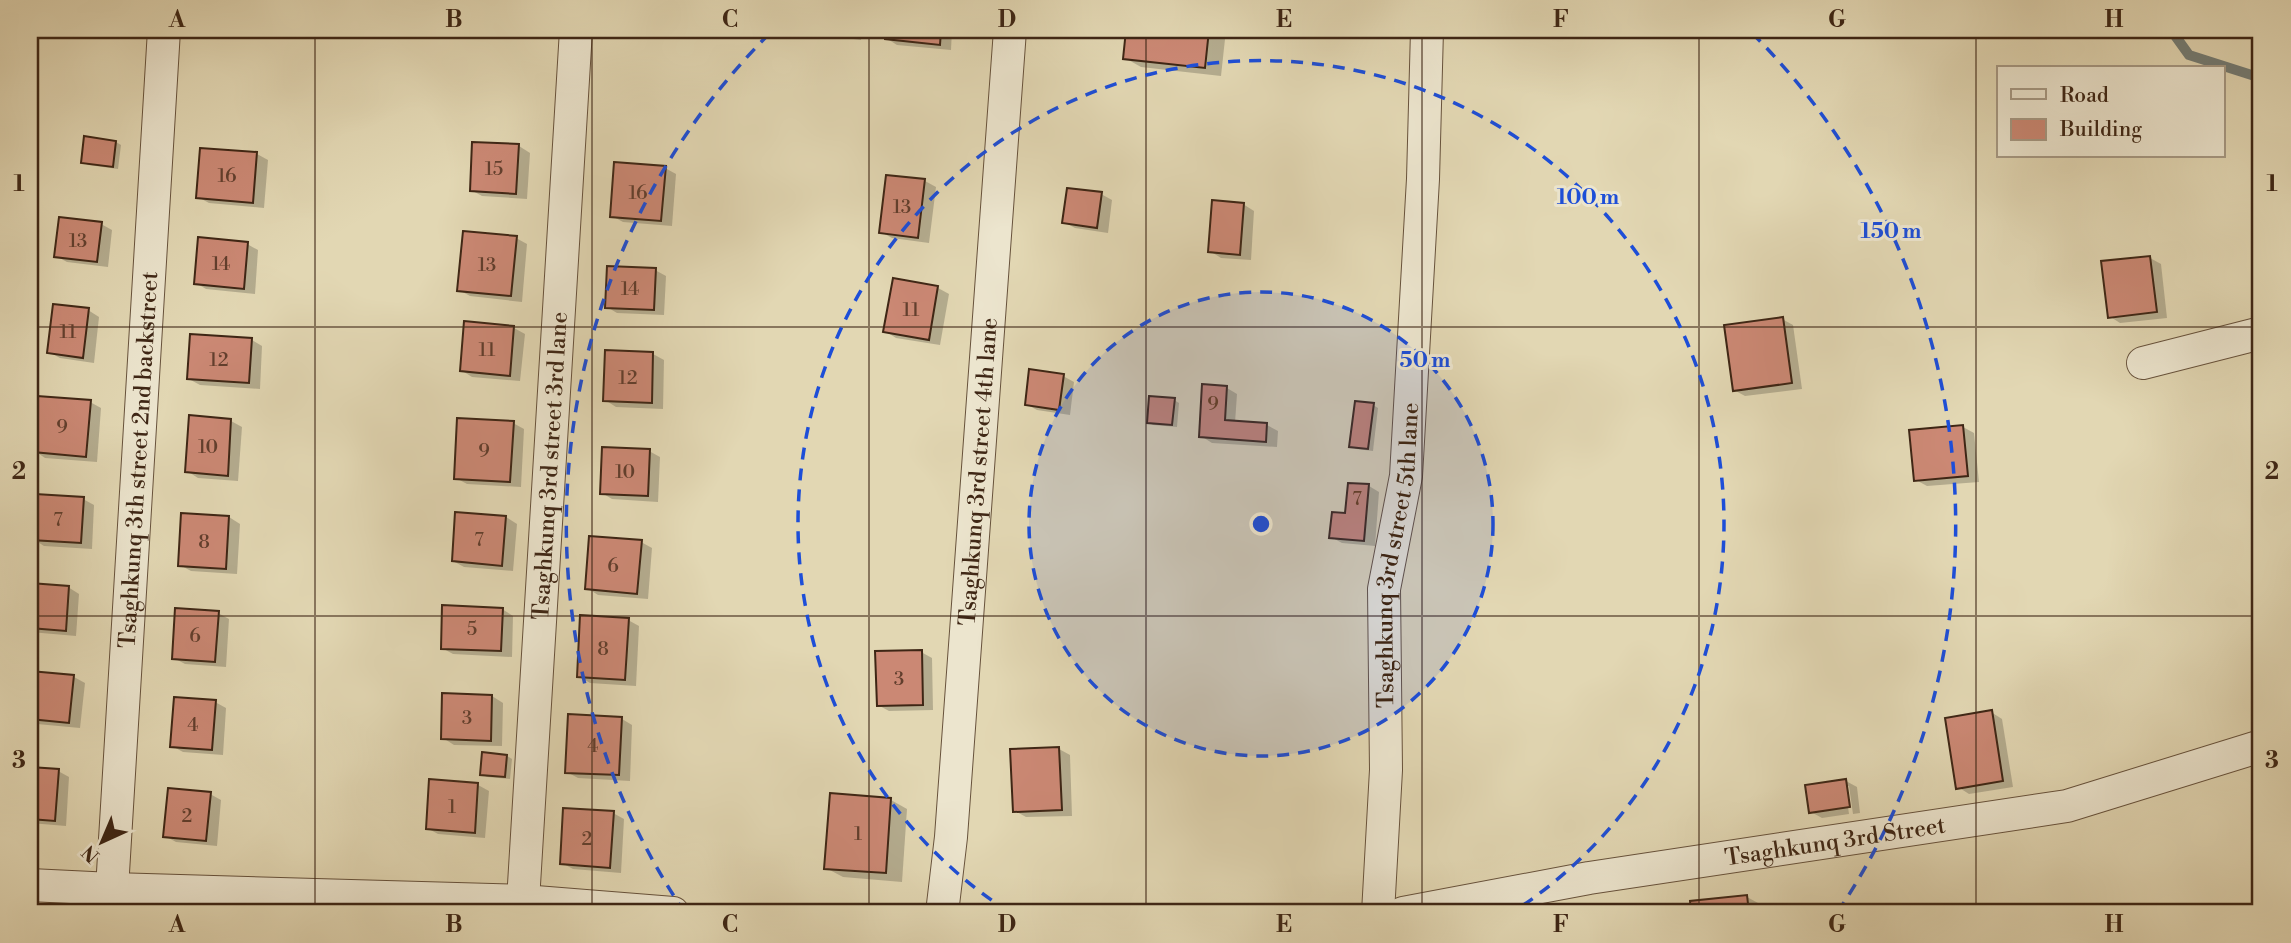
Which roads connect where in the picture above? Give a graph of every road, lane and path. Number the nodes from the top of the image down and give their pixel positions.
1 (164, 30) edge
2 (576, 30) edge
3 (1010, 30) edge
4 (1427, 30) edge
5 (2261, 332) edge
6 (2143, 363) dead end
7 (2261, 746) edge
8 (30, 885) edge
9 (112, 889) junction
10 (523, 901) junction
11 (673, 913) edge
12 (942, 913) edge
13 (1378, 913) edge
14 (1403, 913) edge

1 - 9 street, Tsaghkunq 3th street 2nd backstreet
2 - 10 street, Tsaghkunq 3rd street 3rd lane
3 - 12 street, Tsaghkunq 3rd street 4th lane
4 - 13 street, Tsaghkunq 3rd street 5th lane
5 - 6 street
7 - 14 street, Tsaghkunq 3rd Street
8 - 9 street
9 - 10 street
10 - 11 street

